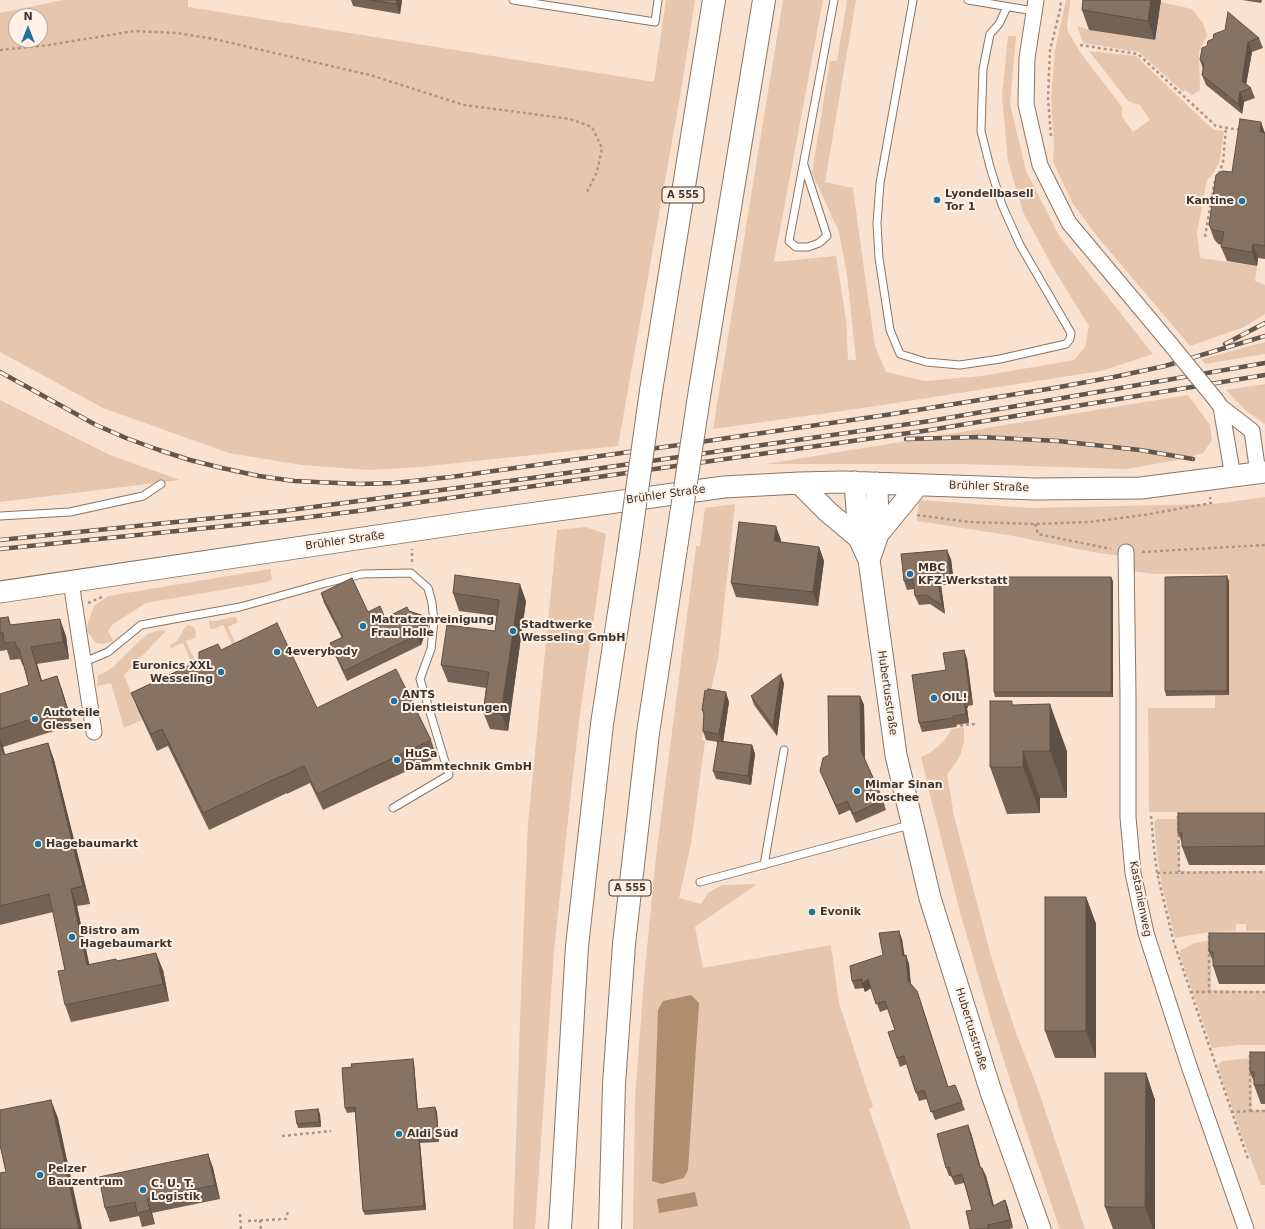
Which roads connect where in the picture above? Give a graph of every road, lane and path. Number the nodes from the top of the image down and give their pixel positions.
1 (513, 0) edge
2 (658, 0) edge
3 (714, 0) edge
4 (764, 0) edge
5 (834, 0) edge
6 (913, 0) edge
7 (968, 0) edge
8 (1060, 0) edge
9 (1036, 3) edge
10 (1007, 7) junction
11 (1080, 45) dead end
12 (0, 50) edge
13 (1226, 128) junction
14 (1242, 130) edge
15 (1051, 137) dead end
16 (804, 165) junction
17 (1220, 172) junction
18 (1226, 173) edge
19 (586, 194) dead end
20 (1209, 212) junction
21 (1213, 213) edge
22 (1205, 238) dead end
23 (1219, 404) junction
24 (1258, 434) edge
25 (1262, 473) edge
26 (1233, 477) junction
27 (855, 482) junction
28 (799, 483) junction
29 (877, 483) junction
30 (161, 484) dead end
31 (918, 485) junction
32 (1211, 503) dead end
33 (914, 514) dead end
34 (0, 516) edge
35 (1035, 524) junction
36 (868, 536) junction
37 (1265, 545) edge
38 (412, 547) dead end
39 (1126, 552) junction
40 (411, 573) junction
41 (71, 582) junction
42 (0, 592) edge
43 (82, 663) junction
44 (976, 724) dead end
45 (951, 726) edge
46 (94, 732) dead end
47 (784, 750) dead end
48 (393, 808) dead end
49 (1151, 816) dead end
50 (1178, 816) edge
51 (913, 826) junction
52 (764, 865) junction
53 (1179, 872) junction
54 (1265, 872) edge
55 (1158, 873) junction
56 (700, 882) dead end
57 (1209, 936) edge
58 (1190, 992) junction
59 (1209, 992) junction
60 (1265, 992) edge
61 (1250, 1052) edge
62 (1231, 1112) junction
63 (1250, 1112) junction
64 (1265, 1112) edge
65 (331, 1131) dead end
66 (282, 1136) dead end
67 (1248, 1159) dead end
68 (288, 1212) dead end
69 (240, 1214) dead end
70 (260, 1220) junction
71 (248, 1221) dead end
72 (241, 1229) edge
73 (261, 1229) edge
74 (560, 1229) edge
75 (610, 1229) edge
76 (1040, 1229) edge
77 (1246, 1229) edge

1 - 2 lane
3 - 74 highway, A 555, bridge
4 - 75 highway, A 555, bridge
5 - 16 lane
6 - 10 lane
7 - 10 lane
8 - 15 path
9 - 10 lane
9 - 23 street, bridge
11 - 13 path
12 - 19 path
13 - 14 path
13 - 17 path
16 - 16 lane
17 - 18 path
17 - 20 path
20 - 21 path
20 - 22 path
23 - 24 street
23 - 26 street
24 - 25 street
25 - 26 main road, Brühler Straße
26 - 31 main road, Brühler Straße
27 - 28 main road, Brühler Straße
27 - 29 main road, Brühler Straße
27 - 36 main road, Hubertusstraße
28 - 36 main road
28 - 41 main road, Brühler Straße
29 - 31 main road, Brühler Straße
29 - 36 main road, Hubertusstraße
30 - 34 lane
31 - 36 main road
32 - 35 path
33 - 35 path
35 - 39 path
36 - 51 main road, Hubertusstraße
37 - 39 path
38 - 40 path
39 - 77 street, Kastanienweg
40 - 43 lane
40 - 48 lane
41 - 42 main road, Brühler Straße
41 - 43 street
43 - 46 street
44 - 45 path
47 - 52 lane
49 - 55 path
50 - 53 path
51 - 52 lane
51 - 76 main road, Hubertusstraße
52 - 56 lane
53 - 54 path
53 - 55 path
55 - 58 path
57 - 59 path
58 - 59 path
58 - 62 path
59 - 60 path
61 - 63 path
62 - 63 path
62 - 67 path
63 - 64 path
65 - 66 path
68 - 70 path
69 - 72 path
70 - 71 path
70 - 73 path

